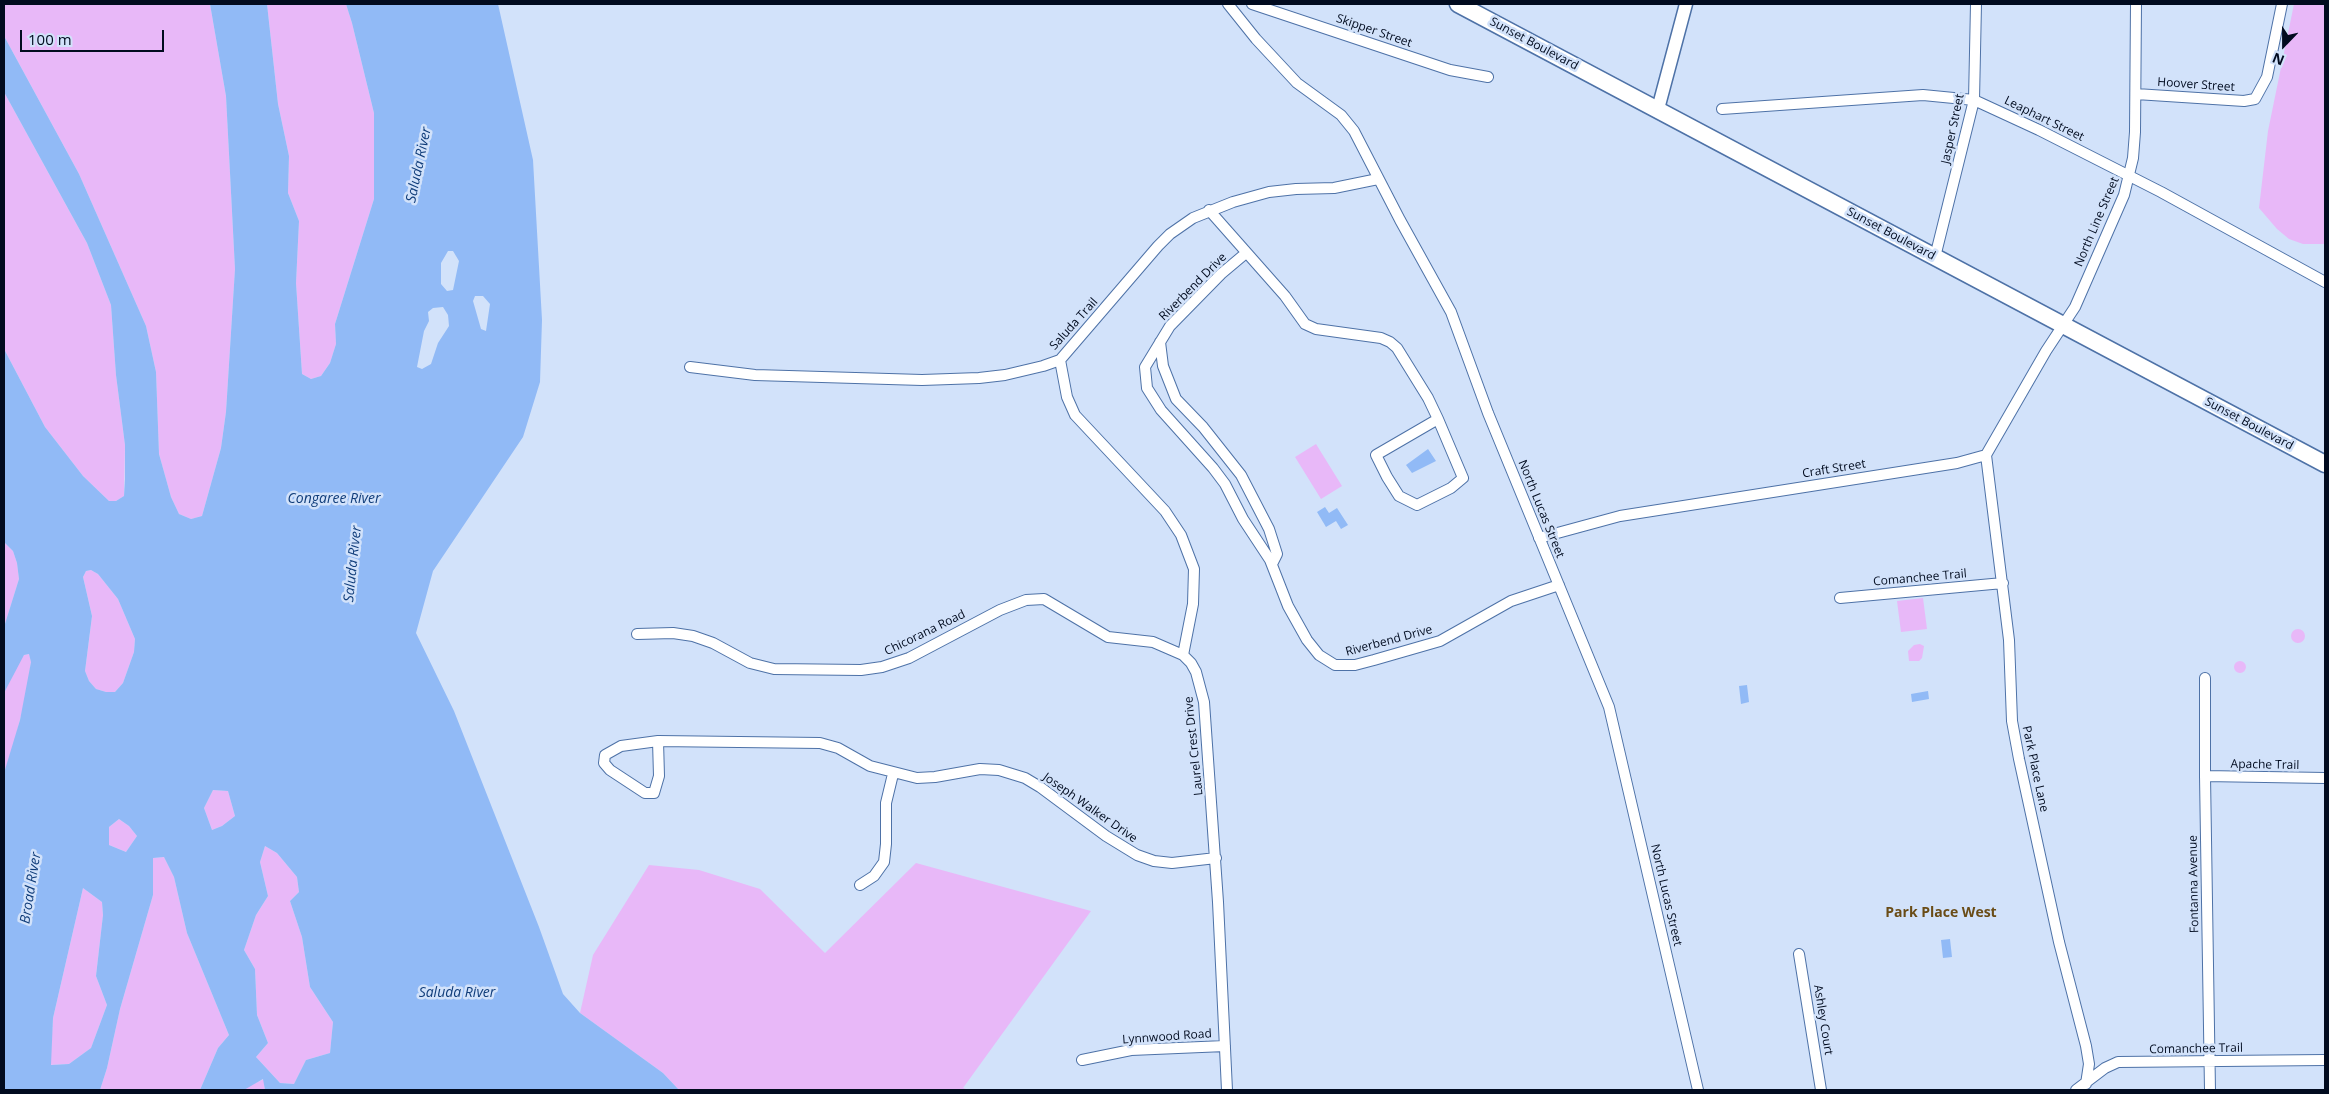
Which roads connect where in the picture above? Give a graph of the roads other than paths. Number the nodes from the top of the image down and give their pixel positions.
1 (1228, 4) edge
2 (1252, 4) edge
3 (1458, 4) edge
4 (1686, 4) edge
5 (1976, 4) edge
6 (2136, 4) edge
7 (2282, 4) edge
8 (1488, 77) dead end
9 (2136, 94) junction
10 (1974, 100) junction
11 (1658, 109) junction
12 (1722, 109) dead end
13 (2130, 177) junction
14 (1378, 179) junction
15 (1209, 210) junction
16 (1246, 253) junction
17 (1935, 257) junction
18 (2324, 281) edge
19 (2063, 325) junction
20 (1160, 342) junction
21 (1060, 360) junction
22 (690, 367) dead end
23 (1438, 419) junction
24 (1986, 455) junction
25 (2325, 464) edge
26 (1539, 538) junction
27 (1272, 564) junction
28 (2003, 583) junction
29 (1559, 585) junction
30 (1840, 598) dead end
31 (638, 634) dead end
32 (1183, 655) junction
33 (2205, 678) dead end
34 (658, 741) junction
35 (893, 774) junction
36 (2205, 776) junction
37 (2325, 778) edge
38 (1216, 858) junction
39 (860, 885) dead end
40 (1799, 954) dead end
41 (1225, 1046) junction
42 (1082, 1060) dead end
43 (2325, 1060) edge
44 (2210, 1061) junction
45 (2086, 1084) junction
46 (1227, 1090) edge
47 (1698, 1090) edge
48 (1821, 1090) edge
49 (2076, 1090) edge
50 (2210, 1090) edge

1 - 14 street, North Lucas Street
2 - 8 street, Skipper Street
3 - 11 main road, Sunset Boulevard
4 - 11 street
5 - 10 street, Jasper Street
6 - 9 street, North Line Street
7 - 9 street, Hoover Street
9 - 13 street, North Line Street
10 - 12 street, Leaphart Street
10 - 13 street, Leaphart Street
10 - 17 street, Jasper Street
11 - 17 main road, Sunset Boulevard
13 - 18 street, Leaphart Street
13 - 19 street, North Line Street
14 - 15 street, Saluda Trail
14 - 26 street, North Lucas Street
15 - 16 street, Riverbend Drive
15 - 21 street, Saluda Trail
16 - 20 street, Riverbend Drive
16 - 23 street, Riverbend Drive
17 - 19 main road, Sunset Boulevard
19 - 24 street
19 - 25 main road, Sunset Boulevard
20 - 27 street, Riverbend Drive
20 - 27 street, Riverbend Drive
21 - 22 street, Saluda Trail
21 - 32 street
23 - 23 street, Riverbend Drive
24 - 26 street, Craft Street
24 - 28 street, Park Place Lane
26 - 29 street, North Lucas Street
27 - 29 street, Riverbend Drive
28 - 30 street, Comanchee Trail
28 - 45 street, Park Place Lane
29 - 47 street, North Lucas Street
31 - 32 street, Chicorana Road
32 - 38 street, Laurel Crest Drive
33 - 36 street, Fontanna Avenue
34 - 34 street, Joseph Walker Drive
34 - 35 street, Joseph Walker Drive
35 - 38 street, Joseph Walker Drive
35 - 39 street
36 - 37 street, Apache Trail
36 - 44 street, Fontanna Avenue
38 - 41 street, Laurel Crest Drive
40 - 48 street, Ashley Court
41 - 42 street, Lynnwood Road
41 - 46 street, Laurel Crest Drive
43 - 44 street, Comanchee Trail
44 - 45 street, Comanchee Trail
44 - 50 street, Fontanna Avenue
45 - 49 street, Comanchee Trail

